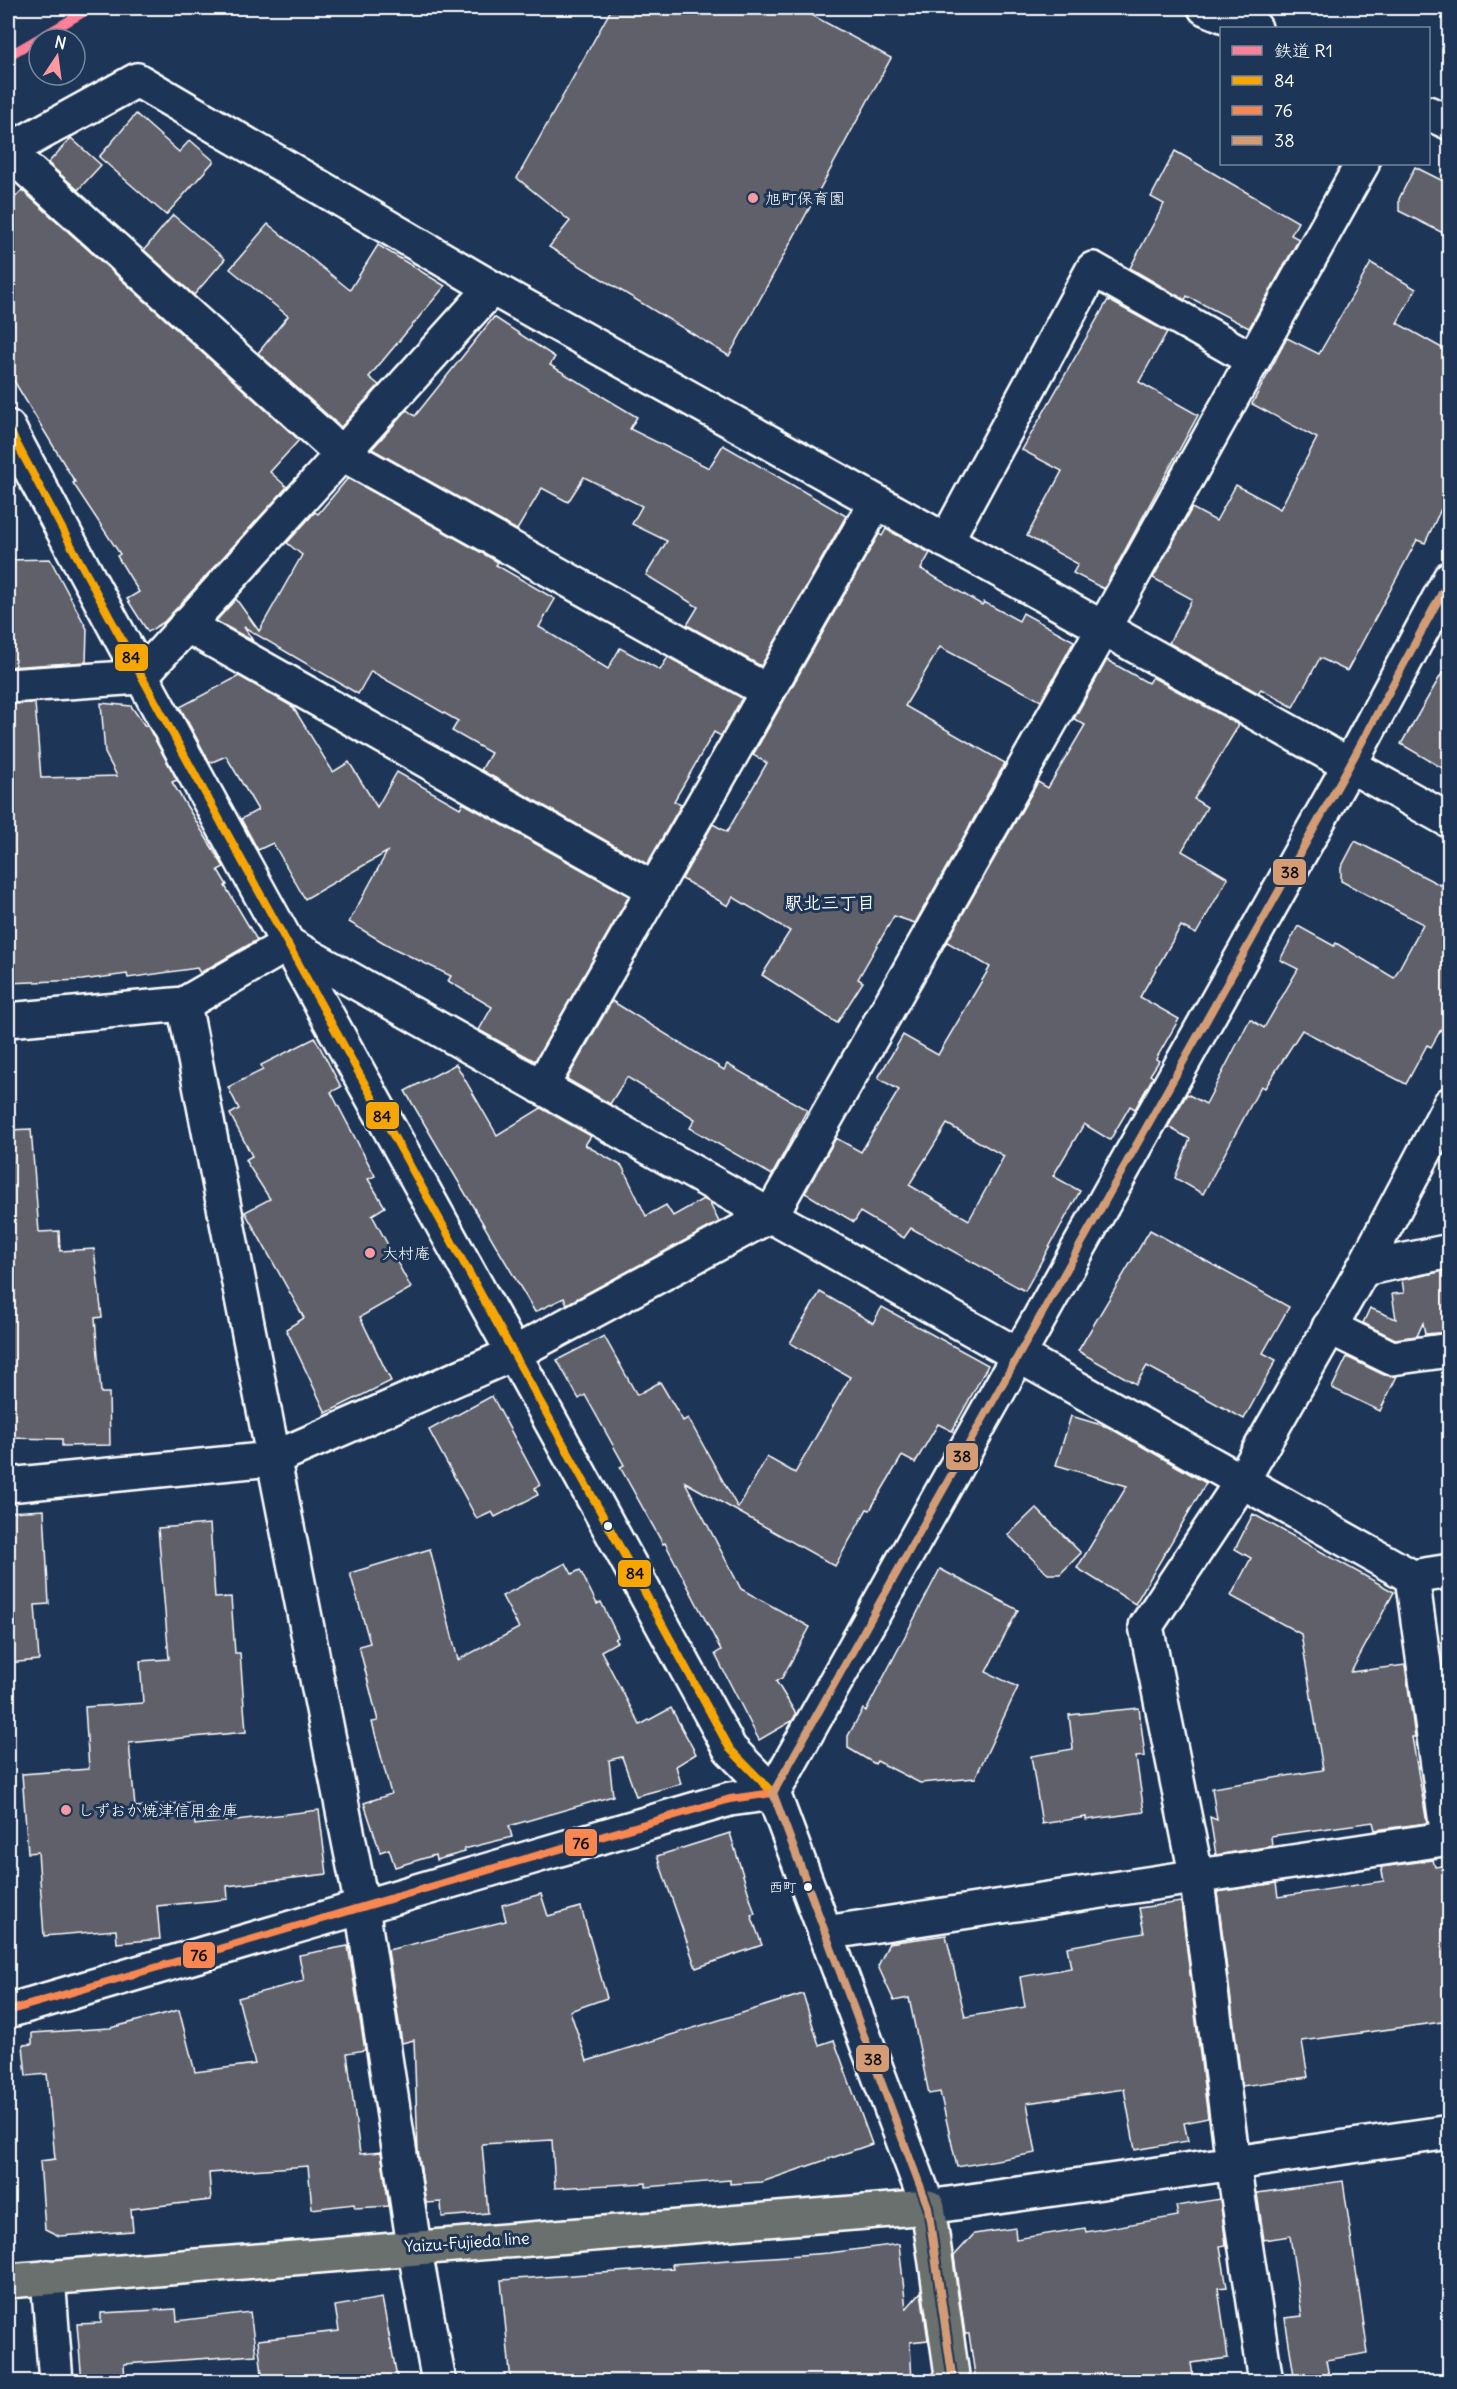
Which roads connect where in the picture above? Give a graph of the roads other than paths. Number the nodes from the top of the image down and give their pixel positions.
1 (1205, 8) edge
2 (1252, 27) edge
3 (1430, 114) edge
4 (1449, 123) edge
5 (8, 152) edge
6 (1361, 165) edge
7 (492, 288) junction
8 (1253, 360) junction
9 (8, 428) edge
10 (341, 453) junction
11 (876, 502) junction
12 (946, 541) junction
13 (1449, 578) edge
14 (186, 625) junction
15 (1103, 628) junction
16 (140, 677) junction
17 (8, 686) edge
18 (767, 691) junction
19 (1349, 766) junction
20 (1449, 821) edge
21 (654, 889) junction
22 (288, 944) junction
23 (184, 1004) junction
24 (8, 1020) edge
25 (541, 1087) junction
26 (1449, 1104) edge
27 (771, 1215) junction
28 (1449, 1251) edge
29 (1362, 1269) junction
30 (1329, 1328) junction
31 (1449, 1350) edge
32 (516, 1353) junction
33 (1018, 1355) junction
34 (272, 1459) junction
35 (1242, 1481) junction
36 (8, 1485) edge
37 (1449, 1570) edge
38 (1412, 1576) junction
39 (772, 1793) junction
40 (1449, 1838) edge
41 (1196, 1874) junction
42 (362, 1906) junction
43 (825, 1933) junction
44 (8, 2011) edge
45 (1449, 2132) edge
46 (1233, 2163) junction
47 (928, 2207) junction
48 (414, 2246) junction
49 (48, 2277) junction
50 (8, 2282) edge
51 (56, 2382) edge
52 (440, 2382) edge
53 (953, 2382) edge
54 (1266, 2382) edge

1 - 2 street
3 - 4 street
5 - 7 street
5 - 10 street
6 - 8 street
7 - 10 street
7 - 11 street
8 - 12 street
8 - 15 street
9 - 16 street
10 - 14 street
10 - 18 street
11 - 12 street
11 - 18 street
12 - 15 street
13 - 19 street
14 - 16 street
14 - 21 street
15 - 19 street
15 - 27 street
16 - 17 street
16 - 22 street
18 - 21 street
19 - 20 street
19 - 33 street
21 - 25 street
22 - 23 street
22 - 25 street
22 - 32 street
23 - 24 street
23 - 34 street
25 - 27 street
26 - 29 street
27 - 32 street
27 - 33 street
28 - 29 street
29 - 30 street
30 - 31 street
30 - 35 street
32 - 34 street
32 - 39 street
33 - 35 street
33 - 39 street
34 - 36 street
34 - 42 street
35 - 38 street
35 - 41 street
37 - 38 street
38 - 40 street
39 - 42 street
39 - 43 street
40 - 41 street
41 - 43 street
41 - 46 street
42 - 44 street
42 - 48 street
43 - 47 street
45 - 46 street
46 - 47 street
46 - 54 street
47 - 48 main road, Yaizu-Fujieda line
47 - 53 main road
48 - 49 main road, Yaizu-Fujieda line
48 - 52 street
49 - 50 main road, Yaizu-Fujieda line
49 - 51 street

